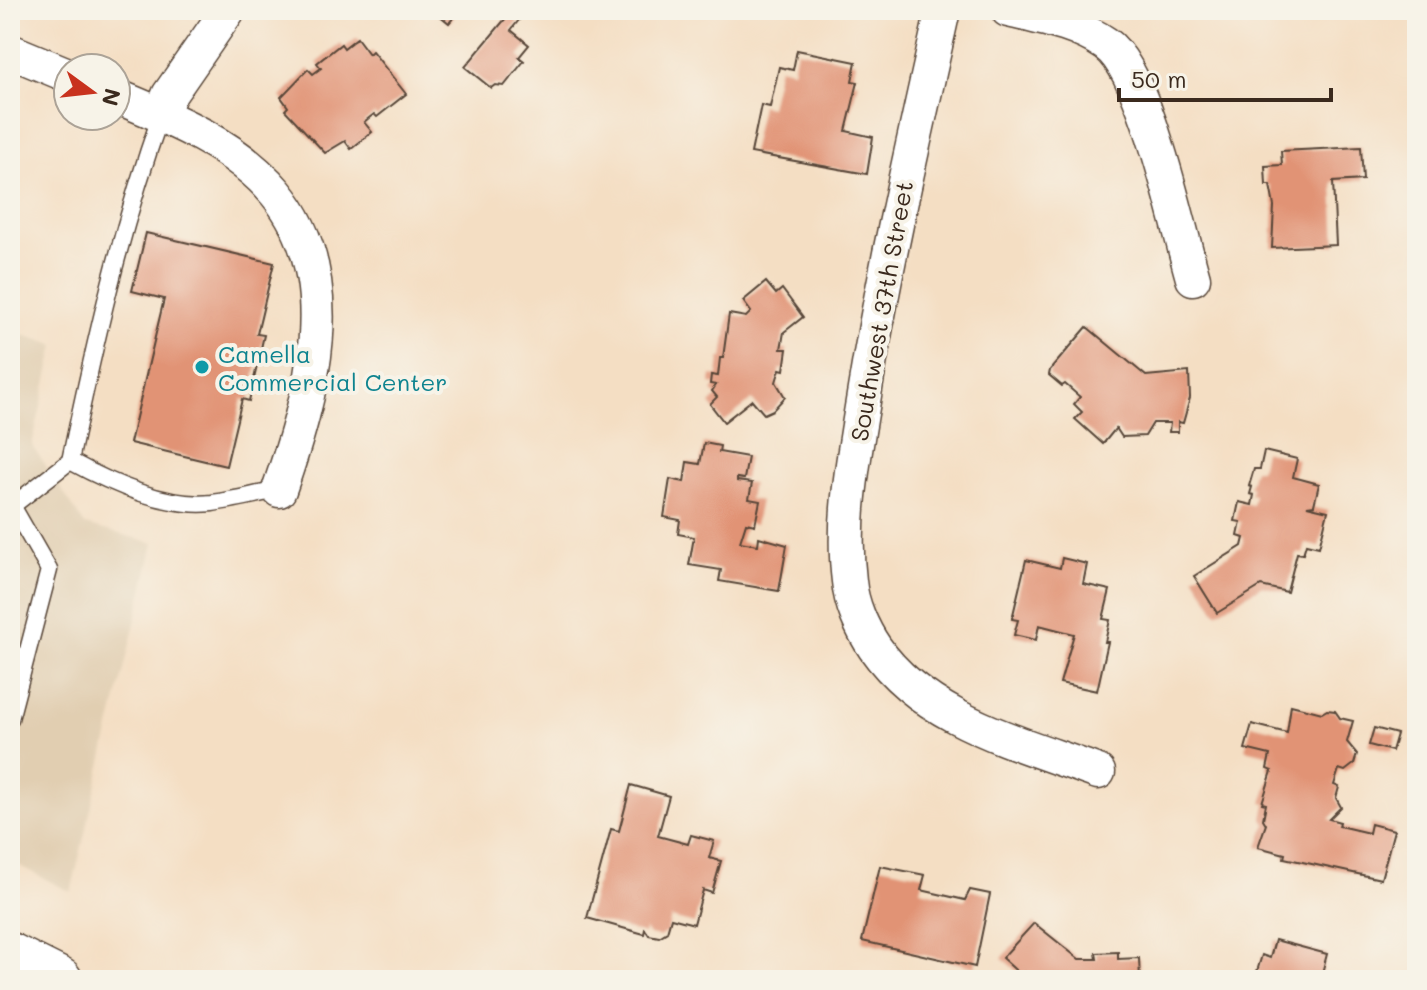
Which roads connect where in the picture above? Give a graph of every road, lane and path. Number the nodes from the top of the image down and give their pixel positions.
1 (228, 10) edge
2 (943, 10) edge
3 (1008, 10) edge
4 (10, 51) edge
5 (52, 68) edge
6 (132, 103) edge
7 (161, 115) junction
8 (1193, 278) dead end
9 (70, 461) junction
10 (279, 490) joint
11 (11, 504) edge
12 (10, 719) edge
13 (1098, 772) dead end
14 (10, 955) edge
15 (60, 980) edge

1 - 7 street
2 - 13 street, Southwest 37th Street
3 - 8 street
4 - 5 street
6 - 7 street
7 - 9 lane
7 - 10 street
9 - 10 lane
9 - 11 lane
11 - 12 lane
14 - 15 highway

